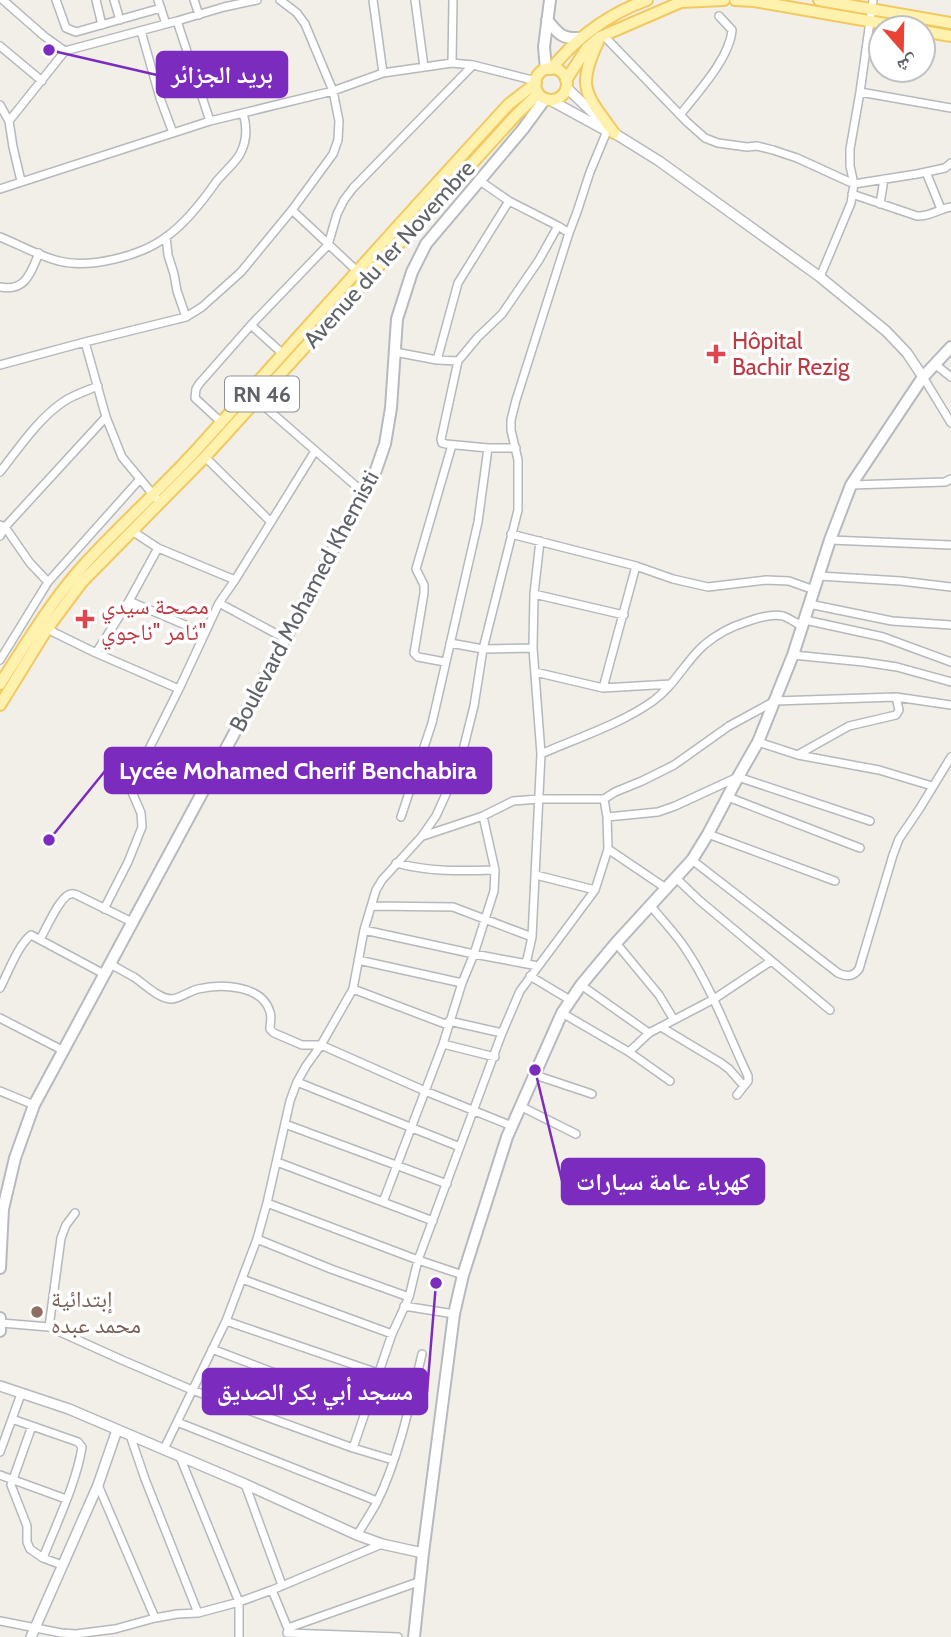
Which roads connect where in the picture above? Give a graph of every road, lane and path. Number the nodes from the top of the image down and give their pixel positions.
1 (3, 0) edge
2 (56, 0) edge
3 (96, 0) edge
4 (114, 0) edge
5 (194, 0) edge
6 (257, 0) edge
7 (280, 0) edge
8 (373, 0) edge
9 (415, 0) edge
10 (453, 0) edge
11 (550, 0) edge
12 (647, 0) edge
13 (724, 0) edge
14 (735, 0) edge
15 (819, 0) edge
16 (291, 3) edge
17 (160, 4) edge
18 (873, 4) edge
19 (199, 15) junction
20 (719, 16) dead end
21 (120, 20) junction
22 (547, 20) junction
23 (867, 20) edge
24 (177, 21) junction
25 (951, 23) edge
26 (166, 24) junction
27 (102, 26) junction
28 (141, 31) junction
29 (602, 37) junction
30 (579, 38) junction
31 (0, 46) edge
32 (867, 47) edge
33 (65, 51) junction
34 (452, 63) junction
35 (473, 65) junction
36 (424, 67) junction
37 (549, 69) junction
38 (383, 73) junction
39 (41, 81) junction
40 (566, 84) junction
41 (332, 91) junction
42 (541, 91) junction
43 (860, 92) junction
44 (0, 106) edge
45 (951, 108) edge
46 (243, 113) junction
47 (680, 115) junction
48 (9, 121) junction
49 (210, 121) junction
50 (610, 132) junction
51 (173, 133) junction
52 (951, 163) edge
53 (926, 172) junction
54 (884, 179) junction
55 (21, 181) junction
56 (480, 181) junction
57 (854, 184) junction
58 (0, 188) edge
59 (852, 194) junction
60 (509, 201) junction
61 (880, 204) junction
62 (951, 207) edge
63 (941, 209) junction
64 (292, 210) junction
65 (558, 226) junction
66 (569, 233) junction
67 (0, 237) edge
68 (166, 237) junction
69 (328, 245) junction
70 (39, 253) junction
71 (356, 271) junction
72 (820, 277) junction
73 (0, 287) edge
74 (186, 317) junction
75 (251, 325) junction
76 (85, 342) junction
77 (951, 348) edge
78 (395, 352) junction
79 (283, 354) junction
80 (437, 360) junction
81 (458, 361) junction
82 (0, 365) edge
83 (936, 365) junction
84 (923, 377) junction
85 (951, 377) edge
86 (98, 386) junction
87 (257, 400) junction
88 (106, 416) junction
89 (221, 422) junction
90 (951, 423) edge
91 (452, 445) junction
92 (488, 448) junction
93 (516, 448) junction
94 (315, 451) junction
95 (205, 457) junction
96 (0, 472) edge
97 (140, 479) junction
98 (951, 480) edge
99 (850, 485) junction
100 (364, 493) junction
101 (157, 499) junction
102 (271, 522) junction
103 (3, 526) edge
104 (132, 531) junction
105 (511, 534) junction
106 (0, 536) edge
107 (830, 540) junction
108 (540, 541) junction
109 (951, 545) edge
110 (158, 548) junction
111 (636, 566) junction
112 (819, 576) junction
113 (235, 580) junction
114 (48, 582) junction
115 (951, 587) edge
116 (814, 590) junction
117 (534, 594) junction
118 (129, 601) junction
119 (219, 603) junction
120 (809, 604) junction
121 (624, 615) junction
122 (804, 623) junction
123 (951, 625) edge
124 (47, 629) junction
125 (204, 633) junction
126 (284, 638) junction
127 (450, 643) junction
128 (533, 648) junction
129 (483, 649) junction
130 (96, 653) junction
131 (793, 655) junction
132 (0, 660) edge
133 (445, 662) junction
134 (951, 662) edge
135 (535, 672) junction
136 (951, 682) edge
137 (0, 684) edge
138 (671, 684) junction
139 (603, 688) junction
140 (179, 689) junction
141 (896, 697) junction
142 (775, 701) junction
143 (0, 705) edge
144 (951, 705) edge
145 (758, 742) junction
146 (541, 754) junction
147 (798, 755) junction
148 (951, 757) edge
149 (738, 777) junction
150 (932, 786) junction
151 (729, 797) junction
152 (539, 799) junction
153 (604, 799) junction
154 (482, 816) junction
155 (401, 817) dead end
156 (607, 817) junction
157 (870, 821) dead end
158 (708, 834) junction
159 (422, 836) junction
160 (860, 848) dead end
161 (608, 849) junction
162 (692, 860) junction
163 (396, 863) junction
164 (495, 870) junction
165 (536, 875) junction
166 (676, 878) junction
167 (835, 881) dead end
168 (667, 889) junction
169 (596, 890) junction
170 (372, 906) junction
171 (651, 906) junction
172 (104, 909) junction
173 (484, 918) junction
174 (132, 922) junction
175 (364, 930) junction
176 (533, 937) junction
177 (40, 939) junction
178 (616, 943) junction
179 (474, 954) junction
180 (358, 960) junction
181 (771, 961) junction
182 (526, 964) junction
183 (538, 966) junction
184 (107, 969) junction
185 (530, 976) junction
186 (462, 984) junction
187 (581, 985) junction
188 (0, 988) edge
189 (353, 989) junction
190 (714, 999) junction
191 (570, 1000) junction
192 (830, 1010) dead end
193 (562, 1013) junction
194 (0, 1018) edge
195 (674, 1020) junction
196 (449, 1023) junction
197 (661, 1027) junction
198 (502, 1032) junction
199 (649, 1033) junction
200 (443, 1044) junction
201 (321, 1045) junction
202 (64, 1051) junction
203 (629, 1052) junction
204 (495, 1057) junction
205 (535, 1075) junction
206 (670, 1081) dead end
207 (297, 1083) junction
208 (744, 1086) junction
209 (0, 1091) edge
210 (425, 1091) junction
211 (593, 1094) dead end
212 (737, 1095) dead end
213 (34, 1105) junction
214 (522, 1107) junction
215 (475, 1110) junction
216 (285, 1124) junction
217 (512, 1126) junction
218 (411, 1129) junction
219 (576, 1135) dead end
220 (460, 1147) junction
221 (277, 1162) junction
222 (397, 1166) junction
223 (447, 1184) junction
224 (383, 1202) junction
225 (267, 1203) junction
226 (75, 1213) dead end
227 (433, 1221) junction
228 (257, 1239) junction
229 (418, 1260) junction
230 (0, 1268) edge
231 (463, 1275) junction
232 (242, 1279) junction
233 (409, 1297) junction
234 (404, 1306) junction
235 (454, 1314) junction
236 (0, 1318) edge
237 (226, 1321) junction
238 (1, 1324) edge
239 (49, 1327) junction
240 (0, 1331) edge
241 (392, 1334) junction
242 (212, 1349) junction
243 (422, 1354) dead end
244 (378, 1373) junction
245 (0, 1385) edge
246 (192, 1390) junction
247 (21, 1394) junction
248 (367, 1408) junction
249 (12, 1419) junction
250 (177, 1422) junction
251 (32, 1426) junction
252 (117, 1430) junction
253 (3, 1433) edge
254 (130, 1435) junction
255 (352, 1448) junction
256 (164, 1449) junction
257 (0, 1452) edge
258 (180, 1457) junction
259 (393, 1460) junction
260 (0, 1475) edge
261 (13, 1479) junction
262 (245, 1484) junction
263 (98, 1485) junction
264 (66, 1499) junction
265 (377, 1501) junction
266 (357, 1535) junction
267 (382, 1544) junction
268 (423, 1553) junction
269 (43, 1558) junction
270 (62, 1565) junction
271 (421, 1581) junction
272 (282, 1585) junction
273 (272, 1590) junction
274 (239, 1602) junction
275 (198, 1613) junction
276 (155, 1618) junction
277 (0, 1621) edge
278 (33, 1632) edge
279 (116, 1633) edge
280 (287, 1633) edge
281 (239, 1637) edge
282 (398, 1637) edge
283 (414, 1637) edge

1 - 33 street
2 - 27 street
3 - 27 street
4 - 21 street
5 - 19 street
6 - 19 street
7 - 16 street
8 - 38 street
9 - 36 street
10 - 34 street
11 - 22 main road
12 - 30 main road
13 - 29 main road
14 - 23 main road
15 - 18 main road
16 - 41 street
17 - 21 street
17 - 26 street
18 - 25 main road
19 - 24 street
20 - 47 street
21 - 27 street
22 - 30 main road
22 - 37 main road
24 - 26 street
24 - 49 street
26 - 28 street
28 - 33 street
28 - 51 street
29 - 40 main road
29 - 47 street
29 - 50 main road
30 - 37 main road
31 - 39 street
32 - 43 street
33 - 39 street
34 - 35 street
34 - 36 street
35 - 42 street
35 - 69 street
36 - 38 street
37 - 40 main road
37 - 42 main road
38 - 41 street
39 - 48 street
40 - 42 main road
40 - 50 street
41 - 46 street
41 - 64 street
42 - 50 street
42 - 56 main road, Boulevard Mohamed Khemisti
42 - 71 main road, Avenue du 1er Novembre / RN 46
42 - 87 main road, Avenue du 1er Novembre / RN 46
43 - 45 street
43 - 57 street
44 - 48 street
46 - 49 street
46 - 68 street
47 - 57 street
48 - 55 street
49 - 51 street
50 - 66 street
50 - 72 street
51 - 55 street
52 - 53 street
53 - 54 street
53 - 63 street
54 - 57 street
54 - 61 street
55 - 58 street
56 - 60 street
56 - 78 main road, Boulevard Mohamed Khemisti
57 - 59 street
59 - 61 street
59 - 72 street
60 - 65 street
60 - 80 street
61 - 63 street
62 - 63 street
64 - 69 street
64 - 74 street
65 - 66 street
65 - 81 street
66 - 93 street
67 - 70 street
68 - 70 street
68 - 74 street
69 - 71 street
69 - 75 street
70 - 73 street
71 - 79 main road, Avenue du 1er Novembre / RN 46
72 - 84 street
74 - 76 street
75 - 79 street
75 - 89 street
76 - 82 street
76 - 86 street
77 - 83 main road
78 - 80 street
78 - 100 main road, Boulevard Mohamed Khemisti
79 - 89 main road, Avenue du 1er Novembre / RN 46
80 - 81 street
81 - 91 street
83 - 84 main road
83 - 85 street
84 - 90 street
84 - 99 main road
86 - 88 street
86 - 96 street
87 - 94 street
87 - 95 main road, Avenue du 1er Novembre / RN 46
88 - 97 street
88 - 103 street
89 - 101 main road, Avenue du 1er Novembre / RN 46
91 - 92 street
91 - 133 street
92 - 93 street
92 - 127 street
93 - 105 street
94 - 100 street
94 - 102 street
95 - 101 main road, Avenue du 1er Novembre / RN 46
95 - 102 street
97 - 101 street
97 - 114 street
98 - 99 street
99 - 107 main road
100 - 126 main road, Boulevard Mohamed Khemisti
101 - 104 main road, Avenue du 1er Novembre / RN 46
101 - 137 main road, Avenue du 1er Novembre / RN 46
102 - 113 street
103 - 106 street
103 - 114 street
104 - 110 street
104 - 124 main road, Avenue du 1er Novembre / RN 46
105 - 108 street
105 - 129 street
107 - 109 street
107 - 112 main road
108 - 111 street
108 - 117 street
110 - 113 street
110 - 118 street
111 - 116 street
111 - 121 street
112 - 115 street
112 - 116 main road
113 - 119 street
114 - 132 street
116 - 120 main road
117 - 121 street
117 - 128 street
118 - 125 street
118 - 130 street
119 - 125 street
119 - 126 street
120 - 122 main road
120 - 123 street
121 - 139 street
122 - 131 main road
122 - 134 street
122 - 138 street
124 - 130 street
124 - 143 main road, Avenue du 1er Novembre / RN 46
125 - 140 street
126 - 174 main road, Boulevard Mohamed Khemisti
127 - 129 street
127 - 133 street
128 - 129 street
128 - 135 street
129 - 159 street
130 - 140 street
131 - 136 street
131 - 142 main road
133 - 155 street
135 - 139 street
135 - 146 street
138 - 139 street
138 - 146 street
140 - 172 street
141 - 142 street
141 - 144 street
141 - 147 street
142 - 145 main road
142 - 153 street
145 - 147 street
145 - 149 main road
146 - 152 street
147 - 150 street
148 - 150 street
149 - 151 main road
149 - 156 street
149 - 157 street
150 - 162 street
151 - 158 main road
151 - 160 street
152 - 153 street
152 - 154 street
152 - 165 street
153 - 156 street
154 - 159 street
154 - 164 street
156 - 161 street
158 - 162 main road
158 - 167 street
159 - 163 street
161 - 168 street
161 - 169 street
162 - 166 main road
163 - 164 street
163 - 170 street
164 - 173 street
165 - 169 street
165 - 176 street
166 - 168 main road
166 - 181 street
168 - 171 main road
169 - 183 street
170 - 173 street
170 - 175 street
171 - 178 main road
171 - 190 street
172 - 174 street
172 - 177 street
173 - 176 street
173 - 179 street
174 - 184 main road, Boulevard Mohamed Khemisti
175 - 179 street
175 - 180 street
176 - 182 street
177 - 184 street
177 - 188 street
178 - 187 main road
178 - 195 street
179 - 182 street
179 - 186 street
180 - 186 street
180 - 189 street
181 - 190 street
181 - 192 street
182 - 183 street
183 - 185 street
184 - 201 street
184 - 202 main road, Boulevard Mohamed Khemisti
185 - 191 street
185 - 198 street
186 - 196 street
187 - 191 main road
187 - 199 street
189 - 196 street
189 - 201 street
190 - 195 street
190 - 208 street
191 - 193 main road
193 - 203 street
193 - 205 main road
194 - 202 street
195 - 197 street
196 - 198 street
196 - 200 street
197 - 199 street
197 - 208 street
198 - 204 street
199 - 203 street
200 - 204 street
200 - 210 street
201 - 207 street
201 - 210 street
202 - 213 main road, Boulevard Mohamed Khemisti
203 - 206 street
204 - 215 street
205 - 211 street
205 - 214 main road
207 - 216 street
207 - 218 street
208 - 212 street
209 - 213 street
210 - 215 street
210 - 218 street
213 - 230 main road, Boulevard Mohamed Khemisti
214 - 217 main road
214 - 219 street
215 - 217 street
215 - 220 street
216 - 221 street
216 - 222 street
217 - 231 main road
218 - 220 street
218 - 222 street
220 - 223 street
221 - 224 street
221 - 225 street
222 - 223 street
222 - 224 street
223 - 227 street
224 - 227 street
225 - 228 street
225 - 229 street
226 - 239 street
227 - 229 street
228 - 232 street
228 - 233 street
229 - 231 street
229 - 233 street
231 - 235 main road
232 - 237 street
232 - 241 street
233 - 234 street
234 - 235 street
234 - 241 street
235 - 268 main road
236 - 238 main road
237 - 242 street
237 - 244 street
238 - 239 street
238 - 240 main road
239 - 246 street
241 - 244 street
242 - 246 street
242 - 248 street
243 - 259 street
244 - 248 street
245 - 247 street
246 - 250 street
246 - 255 street
247 - 249 street
247 - 252 street
248 - 255 street
249 - 251 street
249 - 253 street
250 - 256 street
250 - 265 street
251 - 261 street
251 - 264 street
252 - 254 street
252 - 263 street
253 - 257 street
254 - 256 street
254 - 275 street
255 - 259 street
256 - 258 street
258 - 262 street
258 - 274 street
259 - 265 street
260 - 261 street
261 - 264 street
261 - 269 street
262 - 266 street
262 - 272 street
263 - 270 street
263 - 276 street
264 - 269 street
265 - 266 street
266 - 267 street
267 - 268 street
267 - 272 street
268 - 271 main road
269 - 270 street
270 - 278 street
271 - 280 street
271 - 283 main road
272 - 273 street
273 - 274 street
273 - 280 street
274 - 275 street
274 - 281 street
275 - 276 street
276 - 279 street
277 - 278 street
278 - 279 street
280 - 282 street

